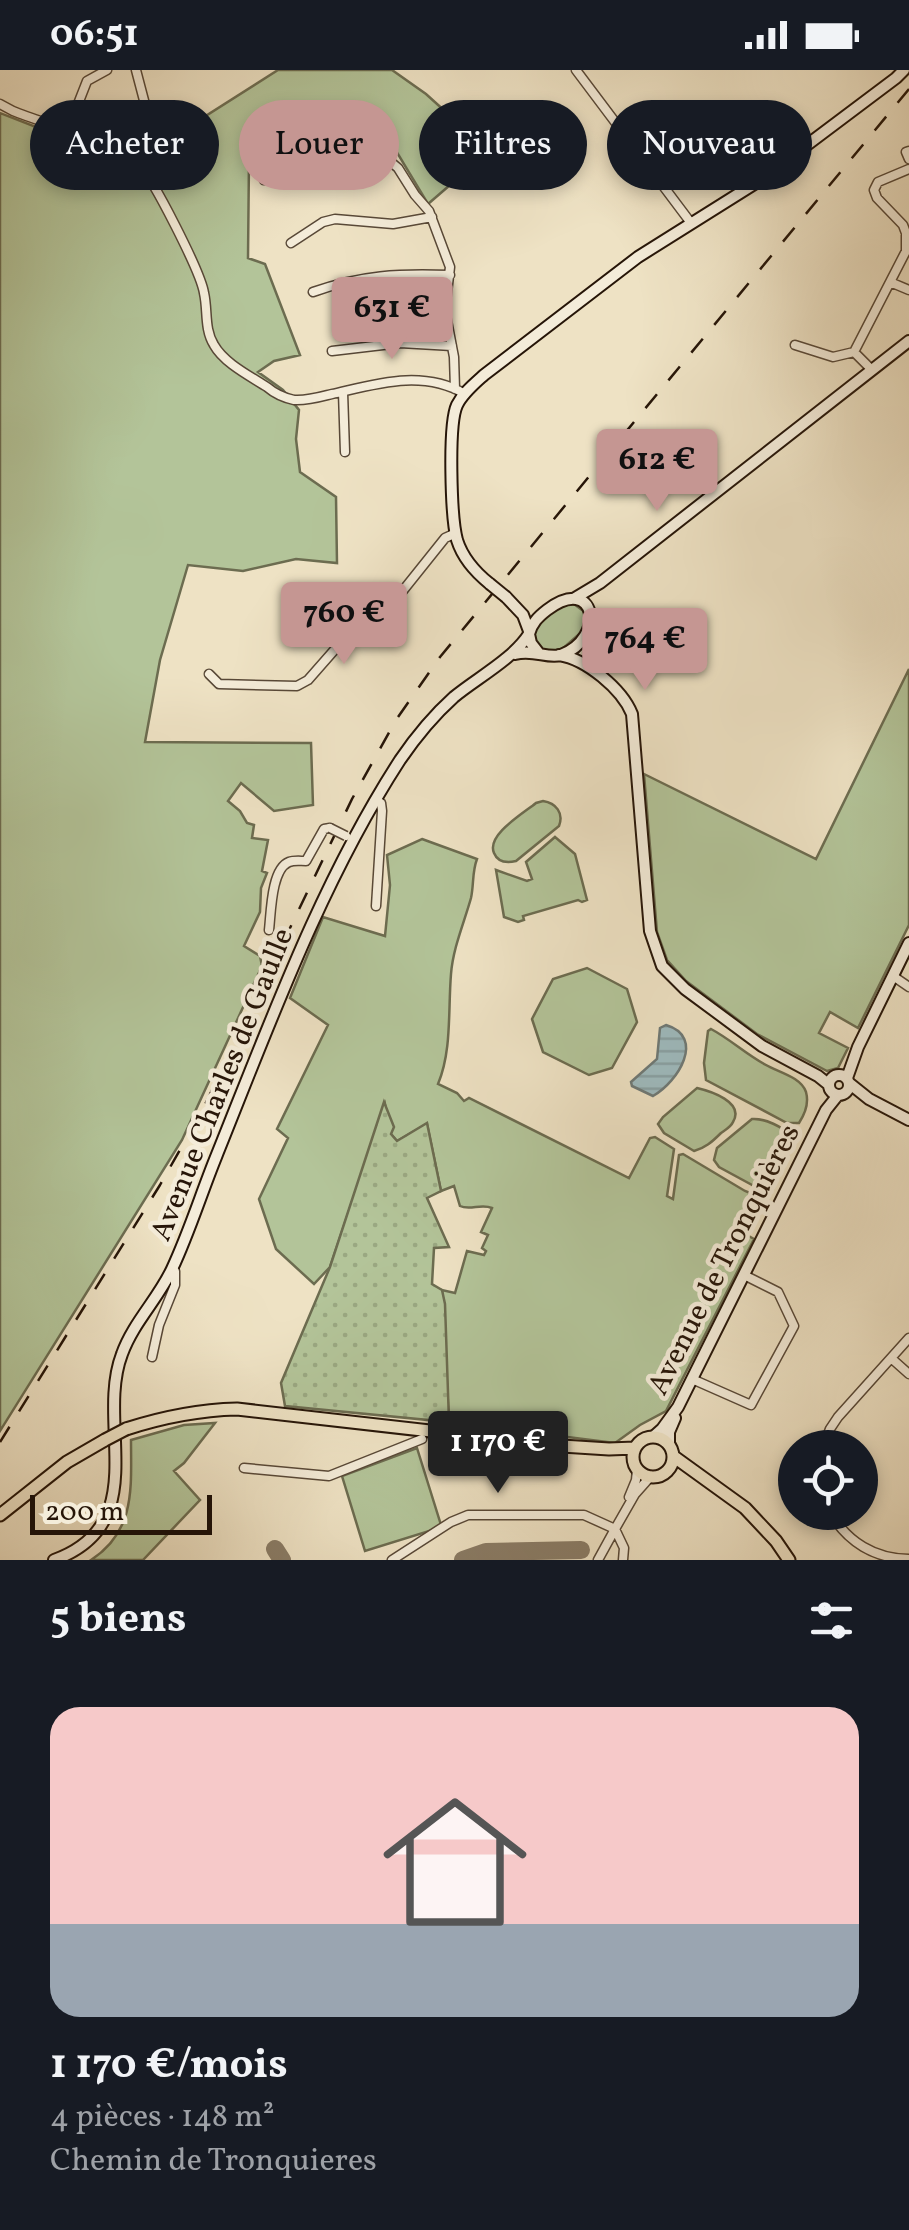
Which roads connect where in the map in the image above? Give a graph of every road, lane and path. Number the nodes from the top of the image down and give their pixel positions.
1 (82, 70) edge
2 (107, 70) edge
3 (136, 70) edge
4 (576, 70) edge
5 (904, 70) edge
6 (88, 81) junction
7 (80, 100) edge
8 (144, 100) edge
9 (0, 104) edge
10 (30, 117) edge
11 (909, 151) edge
12 (909, 159) edge
13 (399, 169) edge
14 (909, 169) edge
15 (155, 190) edge
16 (432, 216) junction
17 (691, 222) junction
18 (291, 243) dead end
19 (450, 275) junction
20 (890, 282) junction
21 (909, 290) edge
22 (313, 292) dead end
23 (909, 341) edge
24 (795, 345) dead end
25 (452, 346) junction
26 (332, 352) dead end
27 (854, 352) junction
28 (872, 370) junction
29 (460, 391) junction
30 (343, 392) junction
31 (345, 452) dead end
32 (456, 532) junction
33 (600, 583) junction
34 (575, 598) junction
35 (511, 601) junction
36 (549, 608) junction
37 (589, 610) junction
38 (529, 633) junction
39 (586, 636) junction
40 (538, 652) junction
41 (511, 655) junction
42 (559, 655) junction
43 (588, 666) junction
44 (209, 674) dead end
45 (377, 801) junction
46 (351, 838) junction
47 (376, 906) dead end
48 (269, 930) dead end
49 (909, 942) edge
50 (893, 976) junction
51 (909, 987) edge
52 (839, 1084) junction
53 (909, 1120) edge
54 (172, 1269) junction
55 (744, 1275) junction
56 (909, 1338) edge
57 (152, 1357) dead end
58 (891, 1358) junction
59 (909, 1374) edge
60 (692, 1378) junction
61 (678, 1408) junction
62 (830, 1430) edge
63 (658, 1433) junction
64 (422, 1439) dead end
65 (562, 1446) junction
66 (635, 1448) junction
67 (671, 1450) junction
68 (635, 1466) junction
69 (244, 1468) dead end
70 (668, 1470) junction
71 (651, 1476) junction
72 (711, 1483) junction
73 (624, 1510) junction
74 (0, 1515) edge
75 (615, 1530) junction
76 (842, 1530) edge
77 (54, 1560) edge
78 (392, 1560) edge
79 (598, 1560) edge
80 (623, 1560) edge
81 (790, 1560) edge
82 (900, 1560) edge
83 (909, 1560) edge

1 - 6 street
2 - 6 street
3 - 8 street
4 - 17 street
5 - 17 street
6 - 7 street
9 - 10 street
11 - 12 street
13 - 16 street
14 - 20 street
15 - 30 street
16 - 18 street
16 - 19 street
17 - 29 street
19 - 22 street
19 - 25 street
20 - 21 street
20 - 27 street
23 - 28 street
24 - 27 street
25 - 26 street
25 - 29 street
27 - 28 street
28 - 33 street
29 - 30 street
29 - 32 street
30 - 31 street
32 - 35 street, bridge
32 - 44 street
33 - 34 street
33 - 37 street
34 - 36 street
34 - 37 street
35 - 36 street
35 - 38 street
36 - 38 street
37 - 39 street
38 - 40 street
38 - 41 street, Avenue Charles de Gaulle
39 - 42 street
39 - 43 street
40 - 41 street
40 - 42 street
41 - 45 street, Avenue Charles de Gaulle
42 - 43 street
43 - 52 street
45 - 46 street, Avenue Charles de Gaulle
45 - 47 street
46 - 48 street, bridge
46 - 54 street, Avenue Charles de Gaulle
49 - 50 street, Avenue de Tronquières
50 - 51 street
50 - 52 street, Avenue de Tronquières
52 - 53 street
52 - 55 street, Avenue de Tronquières
54 - 57 street
54 - 77 street, Avenue Charles de Gaulle
55 - 60 street, Avenue de Tronquières
55 - 60 street
56 - 58 street
58 - 59 street
58 - 62 street
60 - 61 street, Avenue de Tronquières
61 - 63 street, Avenue de Tronquières
61 - 67 street
63 - 66 main road
63 - 67 main road
64 - 69 street
65 - 66 main road
65 - 68 main road
65 - 74 main road, bridge
66 - 68 main road
67 - 70 main road
67 - 72 main road
68 - 71 main road
68 - 73 street
70 - 71 main road
70 - 72 main road
71 - 73 street
72 - 81 main road
73 - 75 street
75 - 78 street
75 - 79 street
75 - 80 street
76 - 82 street
82 - 83 street

